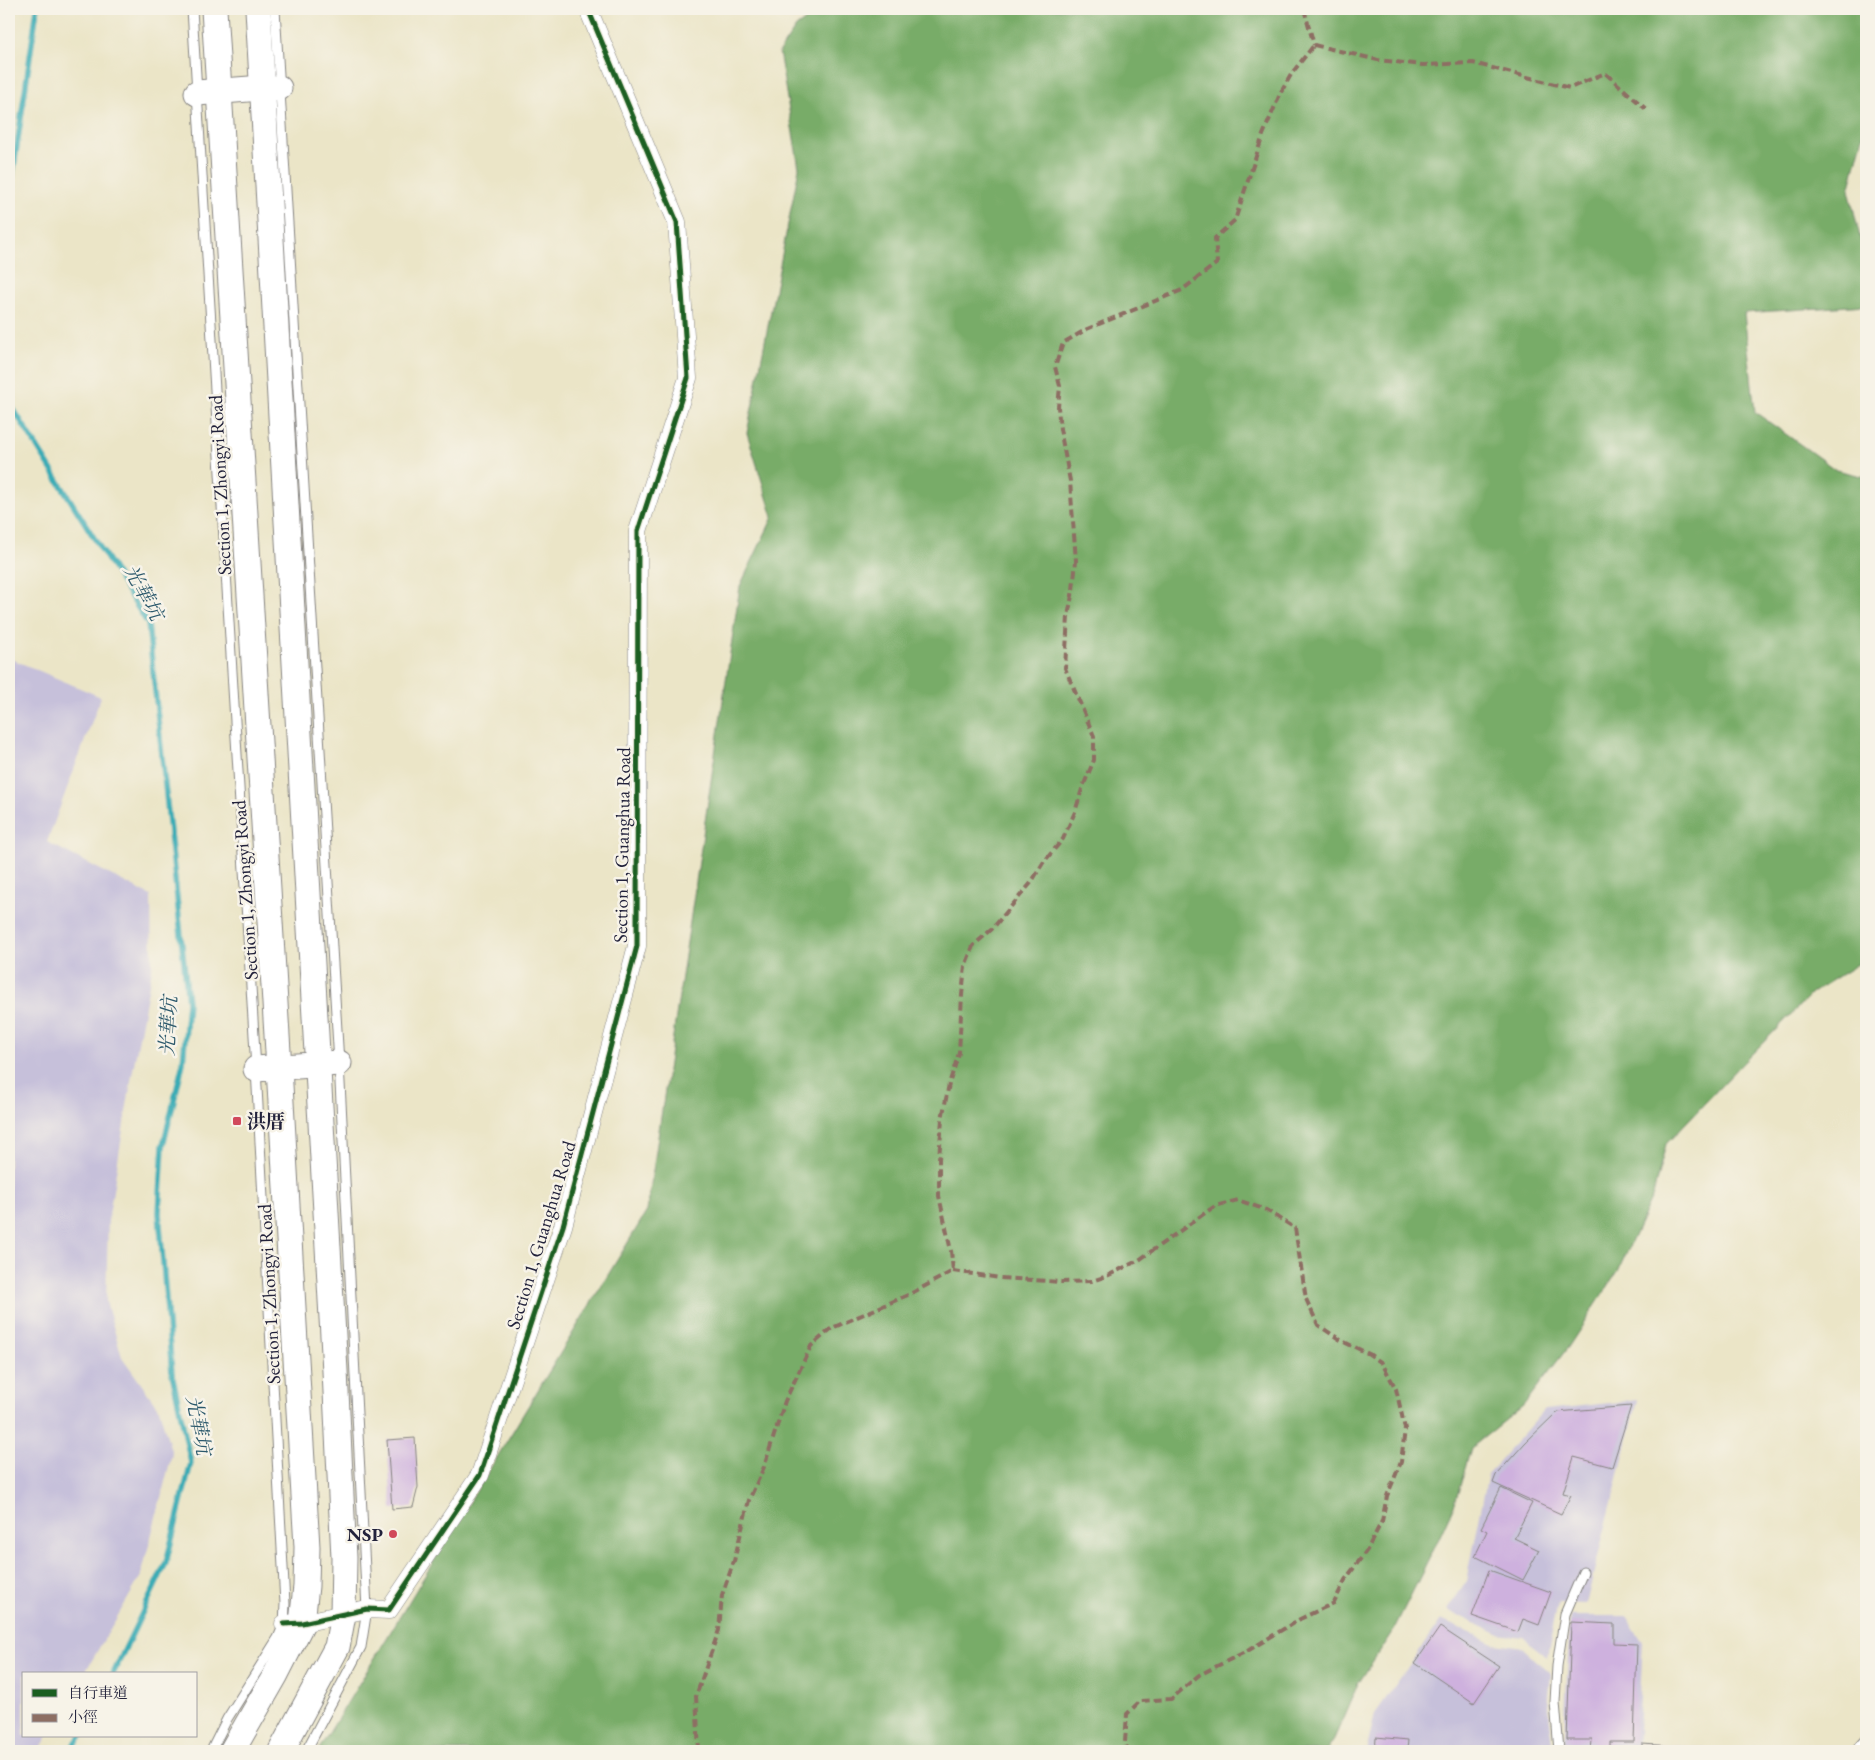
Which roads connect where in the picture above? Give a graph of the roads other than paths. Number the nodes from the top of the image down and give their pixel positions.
1 (192, 9) edge
2 (214, 9) edge
3 (258, 9) edge
4 (275, 9) edge
5 (588, 9) edge
6 (271, 88) junction
7 (208, 92) junction
8 (328, 1063) junction
9 (268, 1069) junction
10 (1583, 1572) dead end
11 (367, 1609) junction
12 (343, 1615) junction
13 (293, 1624) junction
14 (1866, 1740) edge
15 (211, 1751) edge
16 (232, 1751) edge
17 (281, 1751) edge
18 (306, 1751) edge
19 (1559, 1751) edge
20 (1856, 1751) edge

1 - 7 lane, Section 1, Zhongyi Road
2 - 7 main road, Section 1, Zhongyi Road
3 - 6 main road
4 - 6 lane
5 - 11 street, Section 1, Guanghua Road
6 - 7 main road
6 - 8 main road
7 - 9 main road, Section 1, Zhongyi Road
8 - 9 main road
8 - 11 lane
8 - 12 main road
9 - 13 main road, Section 1, Zhongyi Road
10 - 19 lane
11 - 12 street, Section 1, Guanghua Road
11 - 18 lane
12 - 13 street, Section 1, Guanghua Road
12 - 17 main road
13 - 15 lane, Section 1, Zhongyi Road
13 - 16 main road, Section 1, Zhongyi Road
14 - 20 lane

